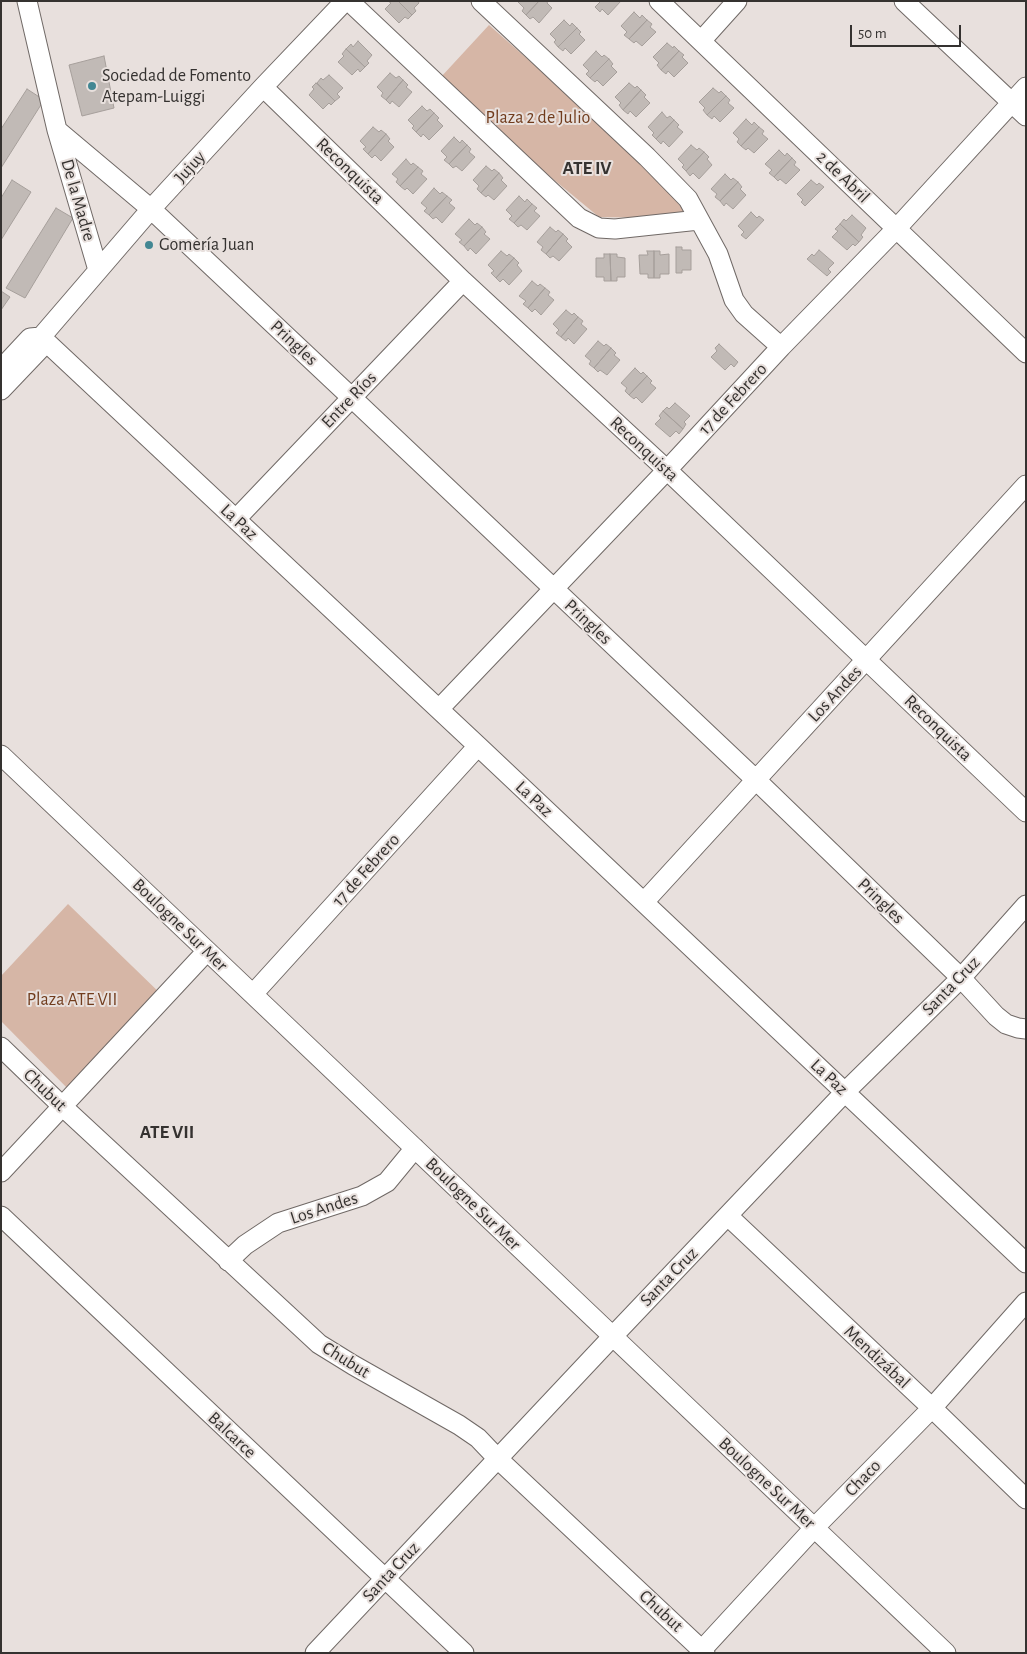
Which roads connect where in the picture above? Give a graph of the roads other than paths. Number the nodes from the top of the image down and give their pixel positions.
1 (27, 1) edge
2 (345, 1) edge
3 (349, 1) edge
4 (481, 1) edge
5 (659, 1) edge
6 (737, 1) edge
7 (904, 1) edge
8 (702, 40) junction
9 (263, 87) junction
10 (1026, 87) edge
11 (1012, 102) junction
12 (1026, 116) edge
13 (57, 130) junction
14 (151, 209) junction
15 (699, 220) junction
16 (896, 229) junction
17 (98, 270) junction
18 (463, 281) junction
19 (41, 337) junction
20 (781, 347) junction
21 (1026, 353) edge
22 (1, 368) edge
23 (1, 390) edge
24 (351, 397) junction
25 (667, 470) junction
26 (1026, 485) edge
27 (236, 520) junction
28 (554, 589) junction
29 (867, 660) junction
30 (439, 709) junction
31 (478, 746) junction
32 (4, 765) edge
33 (756, 780) junction
34 (1026, 812) edge
35 (644, 902) junction
36 (1026, 905) edge
37 (207, 951) junction
38 (961, 978) junction
39 (253, 994) junction
40 (1026, 1029) edge
41 (1, 1047) edge
42 (845, 1092) junction
43 (62, 1106) junction
44 (415, 1148) junction
45 (1, 1172) edge
46 (1, 1216) edge
47 (728, 1216) junction
48 (228, 1261) junction
49 (1026, 1263) edge
50 (1026, 1302) edge
51 (613, 1336) junction
52 (932, 1408) junction
53 (498, 1459) junction
54 (1026, 1499) edge
55 (815, 1528) junction
56 (385, 1579) junction
57 (702, 1652) edge
58 (316, 1653) edge
59 (464, 1653) edge
60 (946, 1653) edge

1 - 13 street, De la Madre
2 - 9 street, Jujuy
3 - 15 street
4 - 15 street
5 - 8 street, 2 de Abril
6 - 8 street
7 - 11 street
8 - 16 street, 2 de Abril
9 - 14 street, Jujuy
9 - 18 street, Reconquista
10 - 11 street, 17 de Febrero
11 - 12 street
11 - 16 street, 17 de Febrero
13 - 14 street, De la Madre
13 - 17 street, De la Madre
14 - 17 street, Jujuy
14 - 24 street, Pringles
15 - 20 street
16 - 20 street, 17 de Febrero
16 - 21 street, 2 de Abril
17 - 19 street, Jujuy
18 - 24 street, Entre Ríos
18 - 25 street, Reconquista
19 - 22 street
19 - 23 street
19 - 27 street, La Paz
20 - 25 street, 17 de Febrero
24 - 27 street, Entre Ríos
24 - 28 street, Pringles
25 - 28 street, 17 de Febrero
25 - 29 street, Reconquista
26 - 29 street, Los Andes
27 - 30 street, La Paz
28 - 30 street, 17 de Febrero
28 - 33 street, Pringles
29 - 33 street, Los Andes
29 - 34 street, Reconquista
30 - 31 street, La Paz
31 - 35 street, La Paz
31 - 39 street, 17 de Febrero
32 - 37 street, Boulogne Sur Mer
33 - 35 street, Los Andes
33 - 38 street, Pringles
35 - 42 street, La Paz
36 - 38 street, Santa Cruz
37 - 39 street, Boulogne Sur Mer
37 - 43 street
38 - 40 street, Pringles
38 - 42 street, Santa Cruz
39 - 44 street, Boulogne Sur Mer
41 - 43 street, Chubut
42 - 47 street, Santa Cruz
42 - 49 street, La Paz
43 - 45 street
43 - 48 street, Chubut
44 - 48 street, Los Andes
44 - 51 street, Boulogne Sur Mer
46 - 56 street, Balcarce
47 - 51 street, Santa Cruz
47 - 52 street, Mendizábal
48 - 53 street, Chubut
50 - 52 street, Chaco
51 - 53 street, Santa Cruz
51 - 55 street, Boulogne Sur Mer
52 - 54 street, Mendizábal
52 - 55 street, Chaco
53 - 56 street, Santa Cruz
53 - 57 street, Chubut
55 - 57 street, Chaco
55 - 60 street, Boulogne Sur Mer
56 - 58 street, Santa Cruz
56 - 59 street, Balcarce

